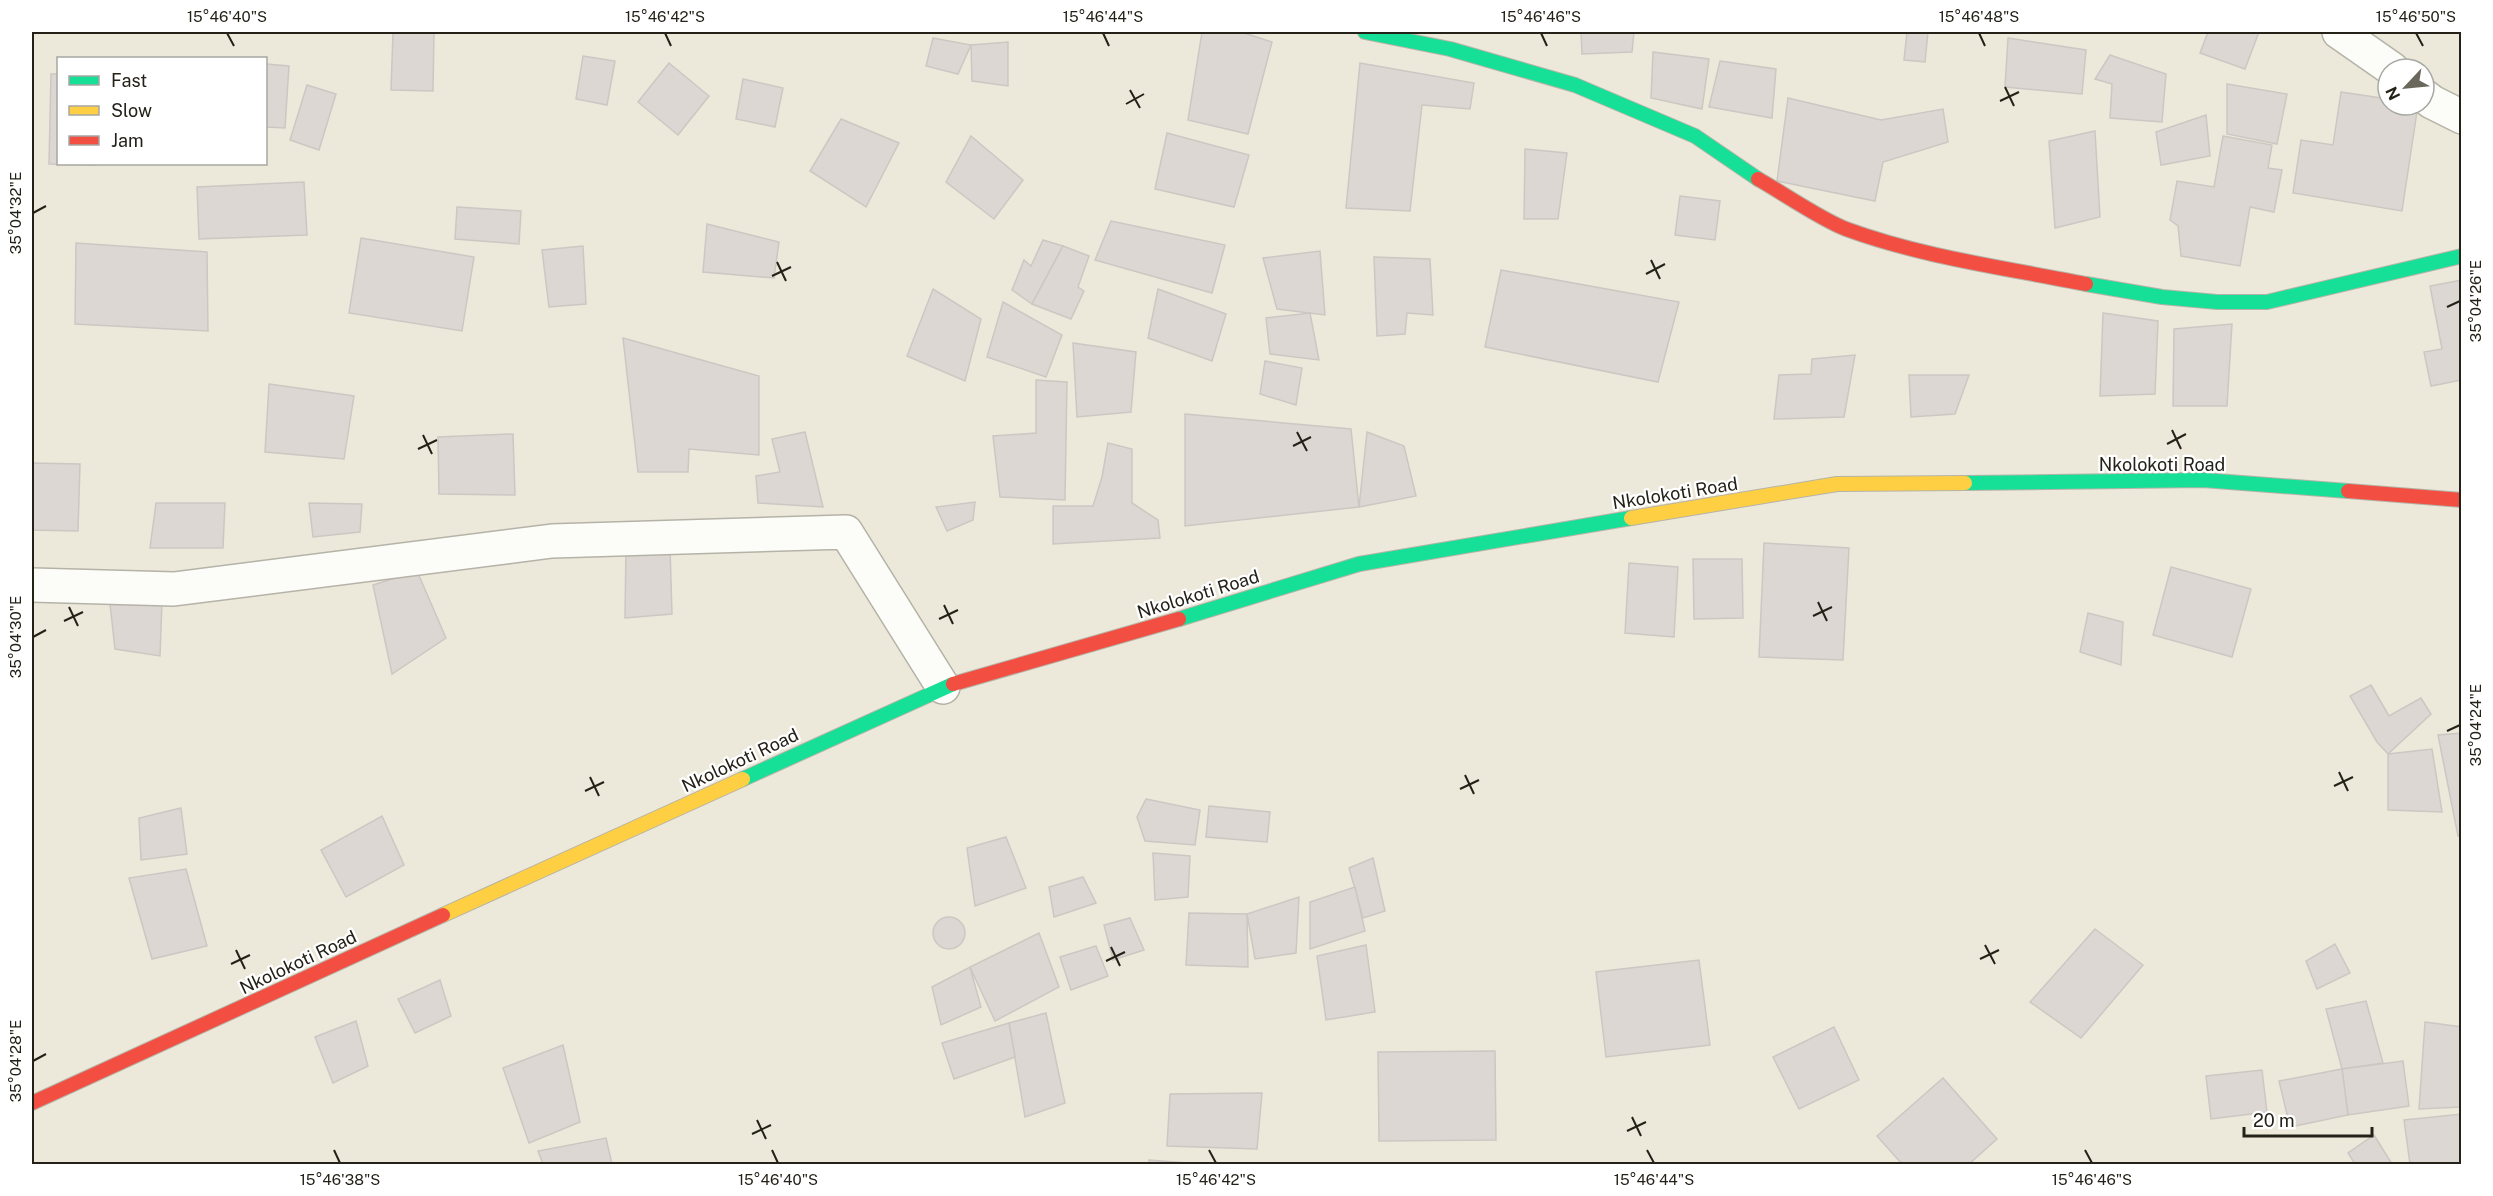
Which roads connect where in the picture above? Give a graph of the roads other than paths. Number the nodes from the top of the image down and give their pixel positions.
1 (1365, 32) edge
2 (2339, 32) edge
3 (2376, 58) edge
4 (2436, 104) edge
5 (2462, 117) edge
6 (2462, 256) edge
7 (2462, 500) edge
8 (32, 585) edge
9 (943, 687) junction
10 (32, 1103) edge

1 - 6 main road
2 - 3 street
4 - 5 street
7 - 9 main road, Nkolokoti Road
8 - 9 street
9 - 10 main road, Nkolokoti Road

